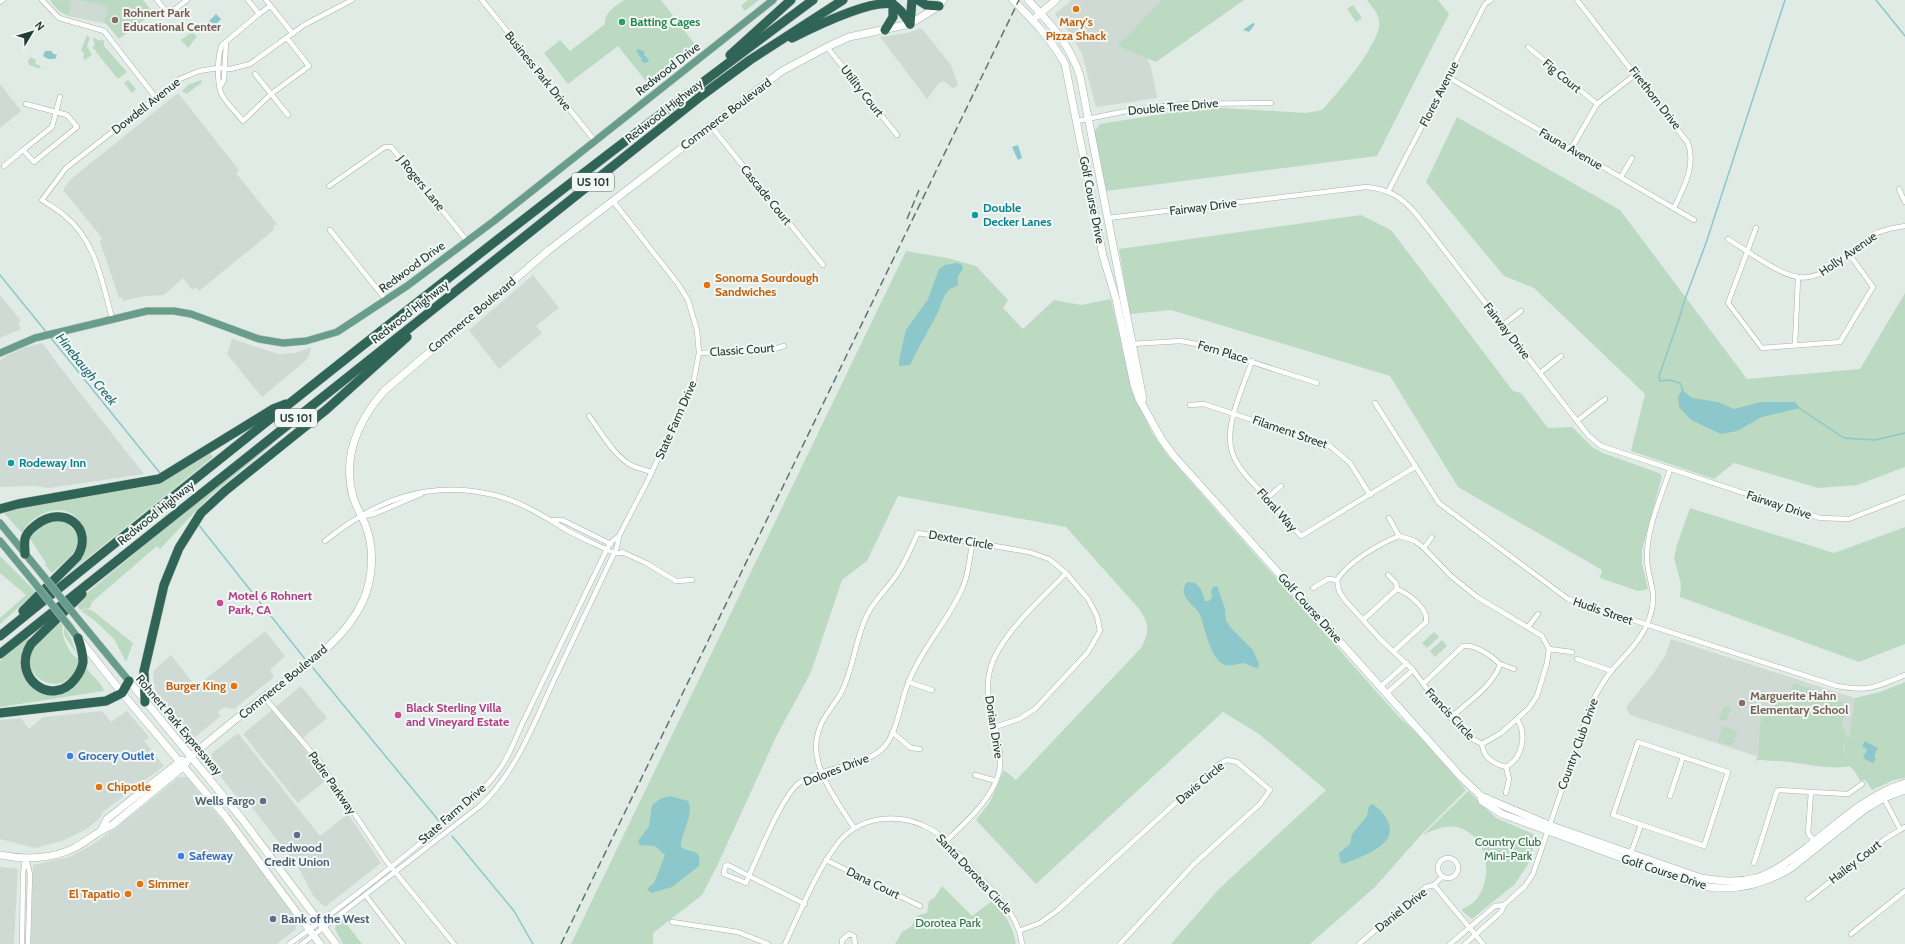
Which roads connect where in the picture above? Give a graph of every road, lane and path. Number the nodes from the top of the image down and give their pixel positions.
1 (3, 0) edge
2 (42, 0) edge
3 (157, 0) edge
4 (177, 0) edge
5 (187, 0) edge
6 (248, 0) edge
7 (266, 0) edge
8 (352, 0) edge
9 (482, 0) edge
10 (773, 0) edge
11 (791, 0) edge
12 (813, 0) edge
13 (843, 0) edge
14 (912, 0) edge
15 (918, 0) edge
16 (1013, 0) edge
17 (1028, 0) edge
18 (1056, 0) edge
19 (1481, 0) edge
20 (1491, 0) edge
21 (1577, 0) edge
22 (0, 2) edge
23 (941, 3) edge
24 (893, 4) junction
25 (1486, 4) junction
26 (181, 5) junction
27 (270, 6) junction
28 (1040, 13) junction
29 (259, 14) junction
30 (1033, 20) junction
31 (910, 24) junction
32 (885, 30) junction
33 (293, 34) junction
34 (287, 38) junction
35 (226, 42) junction
36 (827, 46) junction
37 (1528, 47) dead end
38 (750, 60) junction
39 (218, 68) junction
40 (225, 68) junction
41 (255, 74) dead end
42 (1636, 74) junction
43 (1448, 77) junction
44 (221, 85) junction
45 (696, 86) junction
46 (271, 94) junction
47 (60, 97) dead end
48 (156, 98) junction
49 (1270, 103) dead end
50 (26, 104) dead end
51 (1597, 104) junction
52 (56, 112) junction
53 (288, 115) dead end
54 (1088, 118) junction
55 (1077, 121) junction
56 (710, 125) junction
57 (897, 135) dead end
58 (595, 141) junction
59 (1571, 148) junction
60 (24, 150) junction
61 (1632, 158) dead end
62 (4, 166) dead end
63 (1621, 178) junction
64 (329, 186) dead end
65 (1899, 189) dead end
66 (1389, 190) junction
67 (613, 201) junction
68 (1905, 202) edge
69 (1674, 208) junction
70 (1108, 218) junction
71 (1694, 220) dead end
72 (1905, 226) edge
73 (1756, 228) dead end
74 (330, 230) dead end
75 (1728, 239) dead end
76 (467, 241) junction
77 (1747, 251) junction
78 (1849, 254) junction
79 (494, 261) junction
80 (823, 265) dead end
81 (1798, 278) junction
82 (386, 300) junction
83 (1521, 311) dead end
84 (112, 318) junction
85 (1503, 325) junction
86 (1129, 345) junction
87 (1795, 345) junction
88 (784, 346) dead end
89 (0, 353) edge
90 (699, 353) junction
91 (1561, 356) dead end
92 (1252, 362) junction
93 (1540, 373) junction
94 (1317, 383) dead end
95 (1605, 399) dead end
96 (295, 400) junction
97 (1375, 402) dead end
98 (1190, 405) dead end
99 (1234, 414) junction
100 (589, 416) dead end
101 (1577, 421) junction
102 (1415, 467) junction
103 (1670, 469) junction
104 (652, 472) junction
105 (1281, 486) dead end
106 (1370, 495) junction
107 (1905, 497) edge
108 (1267, 498) junction
109 (0, 509) edge
110 (361, 517) junction
111 (1389, 518) dead end
112 (552, 520) junction
113 (0, 523) edge
114 (619, 536) junction
115 (1399, 536) junction
116 (1432, 537) dead end
117 (0, 541) edge
118 (325, 541) dead end
119 (973, 542) junction
120 (610, 543) junction
121 (617, 547) junction
122 (1424, 548) junction
123 (607, 549) junction
124 (614, 553) junction
125 (623, 553) junction
126 (25, 554) junction
127 (122, 556) junction
128 (1066, 573) junction
129 (1388, 574) dead end
130 (692, 580) dead end
131 (1337, 580) junction
132 (1313, 588) dead end
133 (1397, 590) junction
134 (1538, 614) dead end
135 (1363, 620) junction
136 (1646, 625) junction
137 (1528, 627) junction
138 (0, 633) edge
139 (0, 636) edge
140 (78, 638) junction
141 (1549, 649) junction
142 (1394, 651) junction
143 (1572, 652) dead end
144 (0, 654) edge
145 (1577, 659) dead end
146 (1407, 663) junction
147 (1500, 664) junction
148 (1413, 670) junction
149 (1514, 670) dead end
150 (1612, 671) junction
151 (1905, 675) edge
152 (129, 681) junction
153 (908, 682) junction
154 (1423, 684) junction
155 (1381, 686) junction
156 (932, 690) dead end
157 (122, 693) junction
158 (1388, 693) junction
159 (264, 697) junction
160 (145, 702) junction
161 (0, 713) edge
162 (1451, 717) junction
163 (1517, 719) junction
164 (995, 727) junction
165 (892, 732) junction
166 (1482, 744) junction
167 (920, 749) dead end
168 (191, 756) junction
169 (1683, 757) junction
170 (180, 764) junction
171 (1506, 767) junction
172 (821, 773) junction
173 (975, 775) dead end
174 (996, 781) junction
175 (1862, 784) dead end
176 (1905, 784) edge
177 (1905, 790) edge
178 (1811, 792) junction
179 (1506, 793) dead end
180 (1882, 795) junction
181 (1670, 796) dead end
182 (1641, 825) junction
183 (854, 828) junction
184 (1548, 828) junction
185 (1902, 828) edge
186 (946, 841) junction
187 (1816, 844) junction
188 (1631, 853) junction
189 (0, 855) edge
190 (26, 858) junction
191 (826, 860) junction
192 (1754, 863) dead end
193 (392, 866) junction
194 (397, 872) junction
195 (749, 876) junction
196 (1442, 877) junction
197 (1434, 886) junction
198 (1905, 891) edge
199 (366, 896) junction
200 (1808, 899) dead end
201 (805, 904) junction
202 (1504, 905) junction
203 (920, 906) dead end
204 (672, 922) dead end
205 (322, 925) junction
206 (1021, 930) junction
207 (1473, 931) junction
208 (312, 933) junction
209 (1851, 934) dead end
210 (22, 944) edge
211 (28, 944) edge
212 (289, 944) edge
213 (302, 944) edge
214 (320, 944) edge
215 (336, 944) edge
216 (403, 944) edge
217 (454, 944) edge
218 (768, 944) edge
219 (785, 944) edge
220 (842, 944) edge
221 (855, 944) edge
222 (1022, 944) edge
223 (1120, 944) edge
224 (1359, 944) edge
225 (1450, 944) edge
226 (1465, 944) edge
227 (1483, 944) edge

1 - 22 street
2 - 48 street
3 - 26 street
4 - 26 street
5 - 26 street
6 - 29 street
7 - 27 street
8 - 33 street, Dowdell Avenue
9 - 58 street, Business Park Drive
10 - 58 main road, Redwood Drive
11 - 45 highway
12 - 45 highway, Redwood Highway / US 101
13 - 38 highway, Redwood Highway / US 101
14 - 31 highway
15 - 23 highway
16 - 30 street, Golf Course Drive
17 - 28 street, Golf Course Drive
18 - 28 street
19 - 25 street
20 - 25 street, Flores Avenue
21 - 42 street, Firethorn Drive
23 - 31 street, Commerce Boulevard
24 - 31 highway
24 - 32 highway
24 - 38 highway
25 - 43 street, Flores Avenue
27 - 29 street
27 - 33 street
28 - 30 street
28 - 54 street, Golf Course Drive
29 - 35 street
30 - 55 street, Golf Course Drive
31 - 32 street, Commerce Boulevard
32 - 36 street, Commerce Boulevard
33 - 34 street, Dowdell Avenue
34 - 40 street, Dowdell Avenue
34 - 46 street
35 - 39 street
35 - 40 street
36 - 56 street, Commerce Boulevard
36 - 57 street, Utility Court
37 - 51 street, Fig Court
38 - 79 highway, Redwood Highway / US 101
39 - 40 street, Dowdell Avenue
39 - 44 street
39 - 48 street, Dowdell Avenue
40 - 44 street
41 - 46 street
42 - 51 street
42 - 69 street, Firethorn Drive
43 - 59 street, Fauna Avenue
43 - 66 street, Flores Avenue
44 - 46 street
45 - 96 highway, Redwood Highway / US 101
46 - 53 street
47 - 52 street
48 - 84 street, Dowdell Avenue
49 - 54 street, Double Tree Drive
50 - 52 street
51 - 59 street
52 - 60 street
52 - 60 street
54 - 55 street, Double Tree Drive
54 - 70 street, Golf Course Drive
55 - 86 street, Golf Course Drive
56 - 67 street, Commerce Boulevard
56 - 80 street, Cascade Court
58 - 76 main road, Redwood Drive
59 - 63 street, Fauna Avenue
60 - 62 street
61 - 63 street
63 - 69 street, Fauna Avenue
64 - 76 street, J Rogers Lane
65 - 68 street
66 - 70 street, Fairway Drive
66 - 85 street, Fairway Drive
67 - 90 street, State Farm Drive
67 - 110 street, Commerce Boulevard
69 - 71 street, Fauna Avenue
70 - 86 street, Golf Course Drive
72 - 78 street, Holly Avenue
73 - 77 street
74 - 82 street
75 - 77 street
76 - 82 main road, Redwood Drive
77 - 81 street
77 - 87 street
78 - 81 street, Holly Avenue
78 - 87 street
79 - 127 highway, Redwood Highway / US 101
79 - 160 highway
81 - 87 street
82 - 84 main road, Redwood Drive
83 - 85 street
84 - 89 main road, Redwood Drive
85 - 93 street, Fairway Drive
86 - 92 street, Fern Place
86 - 155 street, Golf Course Drive
88 - 90 street, Classic Court
90 - 104 street, State Farm Drive
91 - 93 street
92 - 94 street, Fern Place
92 - 99 street, Floral Way
93 - 101 street, Fairway Drive
95 - 101 street
96 - 109 highway
96 - 139 highway, Redwood Highway / US 101
97 - 102 street, Hudis Street
98 - 99 street, Filament Street
99 - 106 street, Filament Street
99 - 108 street, Floral Way
100 - 104 street
101 - 103 street, Fairway Drive
102 - 106 street, Floral Way
102 - 136 street, Hudis Street
103 - 107 street, Fairway Drive
103 - 136 street, Country Club Drive
104 - 114 street, State Farm Drive
105 - 108 street
106 - 108 street, Floral Way
110 - 112 street
110 - 118 street
110 - 159 street, Commerce Boulevard
111 - 115 street
112 - 120 street
112 - 123 street
113 - 126 main road, Rohnert Park Expressway
114 - 120 street, State Farm Drive
114 - 121 street, State Farm Drive
115 - 122 street
115 - 131 street
116 - 122 street
117 - 140 main road, Rohnert Park Expressway, bridge
119 - 128 street, Dexter Circle
119 - 153 street, Dolores Drive
119 - 172 street, Dexter Circle
120 - 121 street
120 - 123 street, State Farm Drive
121 - 124 street, State Farm Drive
121 - 125 street
122 - 137 street
123 - 124 street
123 - 193 street, State Farm Drive
124 - 125 street
124 - 194 street, State Farm Drive
125 - 130 street
126 - 138 highway
126 - 152 main road, Rohnert Park Expressway, bridge
127 - 140 highway
127 - 144 highway, Redwood Highway / US 101
128 - 164 street, Dorian Drive
128 - 164 street, Dexter Circle
129 - 133 street
131 - 132 street
131 - 135 street, Francis Circle
133 - 135 street
133 - 142 street
134 - 137 street
135 - 142 street, Francis Circle
136 - 150 street, Country Club Drive
136 - 151 street, Hudis Street
137 - 141 street
140 - 157 street, Rohnert Park Expressway
141 - 143 street
141 - 163 street, Francis Circle
142 - 146 street, Francis Circle
145 - 150 street
146 - 148 street, Francis Circle
146 - 155 street
147 - 149 street
147 - 154 street
147 - 162 street
148 - 154 street, Francis Circle
148 - 158 street
150 - 184 street, Country Club Drive
152 - 157 highway
152 - 160 street, Rohnert Park Expressway
153 - 156 street
153 - 165 street, Dolores Drive
154 - 162 street, Francis Circle
155 - 158 street, Golf Course Drive
157 - 161 highway
157 - 170 street, Rohnert Park Expressway
158 - 184 street, Golf Course Drive
159 - 168 street, Commerce Boulevard
159 - 193 street, Padre Parkway
160 - 168 street, Rohnert Park Expressway
162 - 166 street, Francis Circle
163 - 166 street, Francis Circle
163 - 171 street
164 - 174 street, Dorian Drive
165 - 167 street
165 - 172 street, Dolores Drive
166 - 171 street
168 - 170 street, Commerce Boulevard
168 - 205 street, Rohnert Park Expressway
169 - 181 street
169 - 182 street
169 - 182 street
170 - 190 street, Commerce Boulevard
170 - 208 street, Rohnert Park Expressway
171 - 179 street
172 - 183 street, Dexter Circle
172 - 195 street, Dolores Drive
173 - 174 street
174 - 186 street, Dorian Drive
175 - 178 street
176 - 180 street, Golf Course Drive
177 - 180 street, Golf Course Drive
178 - 187 street
178 - 192 street
180 - 185 street
180 - 187 street, Golf Course Drive
182 - 188 street
183 - 186 street, Santa Dorotea Circle
183 - 191 street, Santa Dorotea Circle
184 - 187 street, Golf Course Drive
184 - 188 street, Golf Course Drive
184 - 202 street, Country Club Drive
185 - 200 street, Hailey Court
186 - 206 street, Santa Dorotea Circle
187 - 188 street, Golf Course Drive
189 - 190 street, Commerce Boulevard
190 - 210 street
190 - 211 street
191 - 201 street, Santa Dorotea Circle
191 - 203 street, Dana Court
193 - 194 street, Padre Parkway
193 - 205 street, State Farm Drive
194 - 199 street, State Farm Drive
194 - 217 street, Padre Parkway
195 - 195 street
195 - 201 street
196 - 196 street
196 - 197 street
197 - 207 street, Daniel Drive
197 - 224 street, Daniel Drive
198 - 209 street
199 - 205 street, State Farm Drive
199 - 216 street
201 - 219 street, Santa Dorotea Circle
202 - 207 street, Country Club Drive
202 - 207 street, Country Club Drive
204 - 218 street
205 - 208 street, State Farm Drive
205 - 208 street, State Farm Drive
205 - 215 street, Rohnert Park Expressway
206 - 222 street, Santa Dorotea Circle
206 - 223 street, Davis Circle
207 - 225 street, Country Club Drive
207 - 226 street, Country Club Drive
207 - 227 street, Daniel Drive
208 - 212 street, State Farm Drive
208 - 213 street, State Farm Drive
208 - 214 street, Rohnert Park Expressway
220 - 221 street

